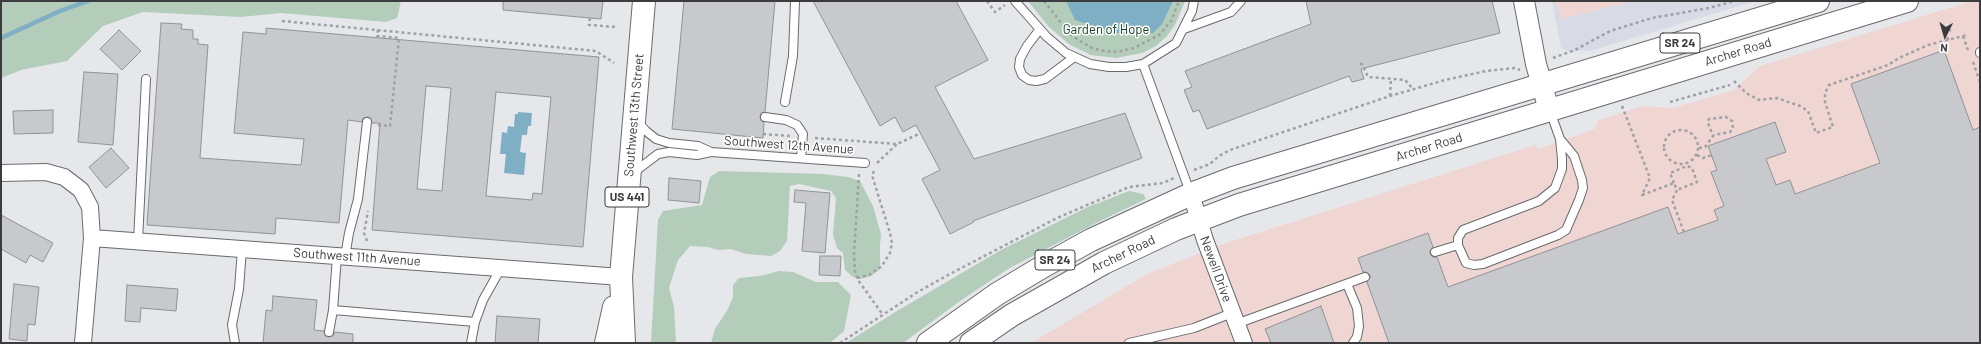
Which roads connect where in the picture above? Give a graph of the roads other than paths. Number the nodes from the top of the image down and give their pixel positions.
1 (644, 1) edge
2 (795, 1) edge
3 (1194, 1) edge
4 (1241, 1) edge
5 (1524, 1) edge
6 (1818, 1) edge
7 (1907, 1) edge
8 (1012, 2) edge
9 (1040, 29) junction
10 (1184, 29) junction
11 (1073, 58) junction
12 (1143, 64) junction
13 (146, 79) dead end
14 (1542, 85) junction
15 (785, 102) dead end
16 (1549, 110) junction
17 (634, 117) junction
18 (765, 117) dead end
19 (366, 122) dead end
20 (1560, 139) junction
21 (711, 152) junction
22 (801, 158) junction
23 (862, 163) road end
24 (1, 173) edge
25 (629, 176) junction
26 (1187, 184) junction
27 (1198, 220) junction
28 (92, 238) junction
29 (138, 241) junction
30 (1458, 245) junction
31 (242, 249) junction
32 (1435, 252) dead end
33 (341, 256) junction
34 (501, 268) junction
35 (621, 277) junction
36 (1365, 277) dead end
37 (1347, 284) junction
38 (333, 310) junction
39 (1234, 319) junction
40 (475, 322) junction
41 (329, 332) dead end
42 (83, 343) edge
43 (235, 343) edge
44 (470, 343) edge
45 (606, 343) edge
46 (624, 343) edge
47 (928, 343) edge
48 (971, 343) edge
49 (1129, 343) edge
50 (1244, 343) edge
51 (1353, 343) edge

1 - 17 main road, Southwest 13th Street / US 441
2 - 15 lane
3 - 10 lane
4 - 10 lane
5 - 14 street
6 - 14 main road, Archer Road / SR 24
7 - 16 main road, Archer Road / SR 24
8 - 9 lane
9 - 11 lane
9 - 11 lane
10 - 12 lane
11 - 12 lane
12 - 26 lane
13 - 29 lane
14 - 16 street
14 - 26 main road, Archer Road / SR 24
16 - 20 lane
16 - 27 main road, Archer Road / SR 24
17 - 21 lane, Southwest 12th Avenue
17 - 25 main road, Southwest 13th Street / US 441
18 - 22 lane
19 - 33 lane
20 - 30 lane
20 - 30 lane
21 - 22 lane, Southwest 12th Avenue
21 - 25 lane, Southwest 12th Avenue
22 - 23 lane, Southwest 12th Avenue
24 - 28 street
25 - 35 main road, Southwest 13th Street / US 441
26 - 27 street, Newell Drive
26 - 47 main road, Archer Road / SR 24
27 - 39 street, Newell Drive
27 - 48 main road, Archer Road / SR 24
28 - 29 street, Southwest 11th Avenue
28 - 42 street
29 - 31 street, Southwest 11th Avenue
30 - 32 lane
31 - 33 street, Southwest 11th Avenue
31 - 43 lane
33 - 34 street, Southwest 11th Avenue
33 - 38 lane
34 - 35 street, Southwest 11th Avenue
34 - 40 lane
35 - 45 main road, Southwest 13th Street / US 441
35 - 46 main road, Southwest 13th Street / US 441
36 - 37 lane
37 - 39 lane
37 - 51 lane
38 - 40 lane
38 - 41 lane
39 - 49 lane
39 - 50 street, Newell Drive
40 - 44 lane

